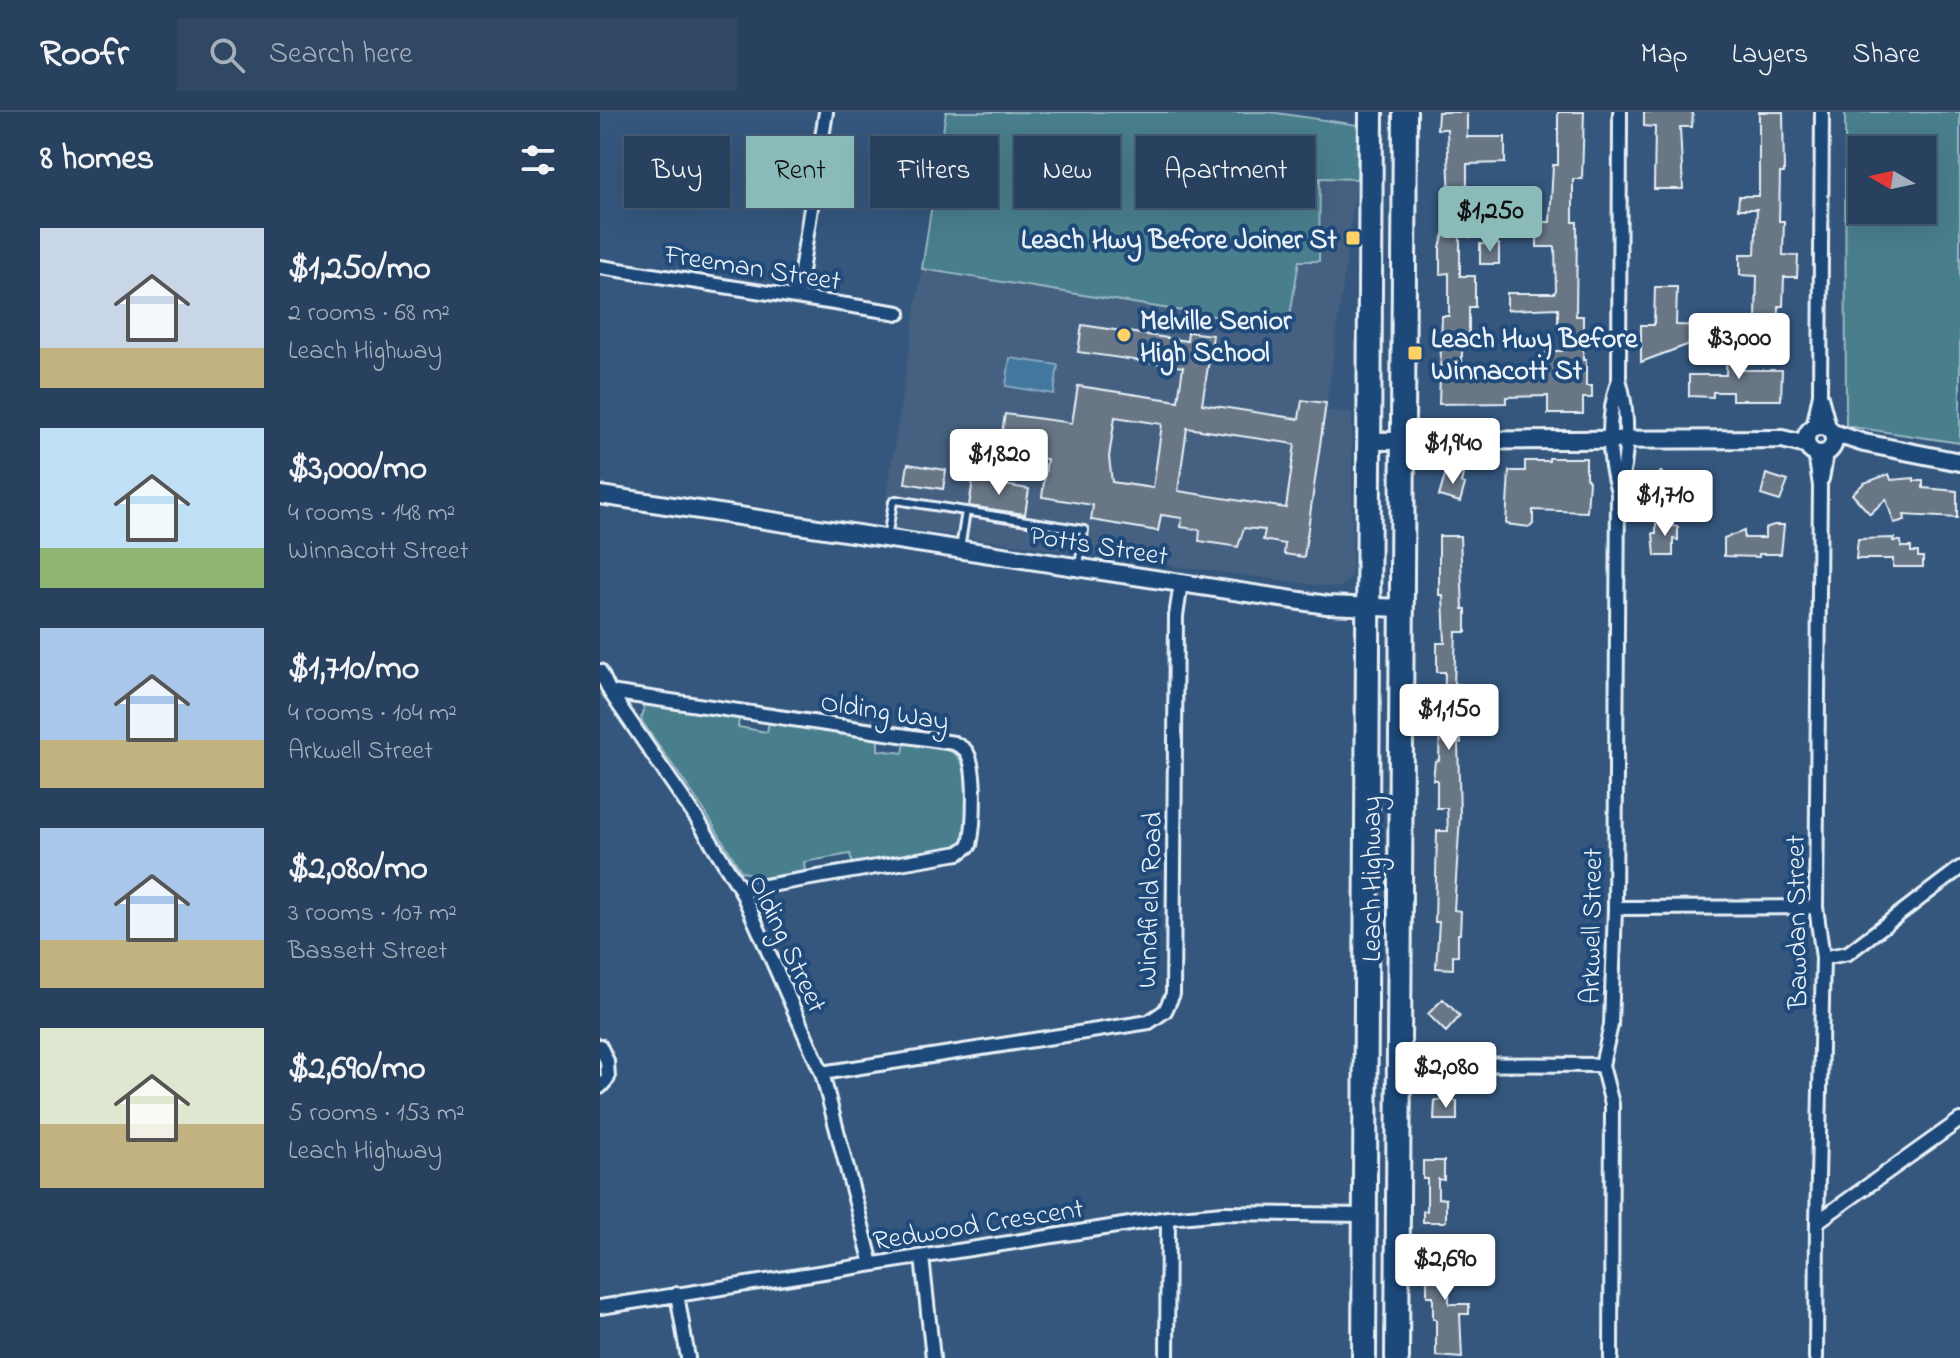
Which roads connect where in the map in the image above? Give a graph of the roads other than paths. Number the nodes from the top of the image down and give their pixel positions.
1 (826, 112) edge
2 (1371, 112) edge
3 (1405, 112) edge
4 (1620, 112) edge
5 (1822, 112) edge
6 (600, 267) edge
7 (797, 297) junction
8 (899, 313) dead end
9 (1618, 440) junction
10 (1821, 440) junction
11 (1370, 441) junction
12 (1403, 442) junction
13 (1957, 459) edge
14 (600, 495) edge
15 (966, 511) junction
16 (887, 538) junction
17 (960, 549) junction
18 (1078, 567) junction
19 (1181, 583) junction
20 (1368, 608) junction
21 (1402, 608) junction
22 (600, 671) edge
23 (610, 692) junction
24 (1960, 868) edge
25 (741, 890) junction
26 (1816, 907) junction
27 (1615, 908) junction
28 (1823, 958) junction
29 (600, 1046) edge
30 (1398, 1064) junction
31 (1602, 1065) junction
32 (822, 1073) junction
33 (600, 1087) edge
34 (1960, 1120) edge
35 (1365, 1215) junction
36 (1168, 1218) junction
37 (1817, 1222) junction
38 (922, 1257) junction
39 (872, 1264) junction
40 (677, 1294) junction
41 (600, 1307) edge
42 (688, 1358) edge
43 (933, 1358) edge
44 (1167, 1358) edge
45 (1364, 1358) edge
46 (1397, 1358) edge
47 (1611, 1358) edge
48 (1816, 1358) edge

1 - 7 street
2 - 11 highway, Leach Highway
3 - 12 highway, Leach Highway
4 - 9 street, Arkwell Street
5 - 10 street, Bawdan Street
6 - 7 street, Freeman Street
7 - 8 street, Freeman Street
9 - 10 street
9 - 12 street
9 - 27 street, Arkwell Street
10 - 13 street
10 - 26 street, Bawdan Street
11 - 12 street
11 - 20 highway, Leach Highway
12 - 21 highway, Leach Highway
14 - 16 street, Potts Street
15 - 16 lane
15 - 17 lane
15 - 18 lane
16 - 17 street, Potts Street
17 - 18 street, Potts Street
18 - 19 street, Potts Street
19 - 20 street, Potts Street
19 - 32 street, Windfield Road
20 - 21 street, Potts Street
20 - 35 highway, Leach Highway
21 - 30 highway, Leach Highway
22 - 23 street, Olding Street
23 - 25 street, Olding Street
23 - 25 street, Olding Way
24 - 28 street
25 - 32 street, Olding Street
26 - 27 street
26 - 28 street, Bawdan Street
27 - 31 street, Arkwell Street
28 - 37 street, Bawdan Street
29 - 33 street
30 - 31 street
30 - 46 highway, Leach Highway
31 - 47 street, Arkwell Street
32 - 39 street, Olding Street
34 - 37 street
35 - 36 street, Redwood Crescent
35 - 45 highway, Leach Highway
36 - 38 street, Redwood Crescent
36 - 44 street
37 - 48 street, Bawdan Street
38 - 39 street, Redwood Crescent
38 - 43 street
39 - 40 street, Redwood Crescent
40 - 41 street, Redwood Crescent
40 - 42 street

